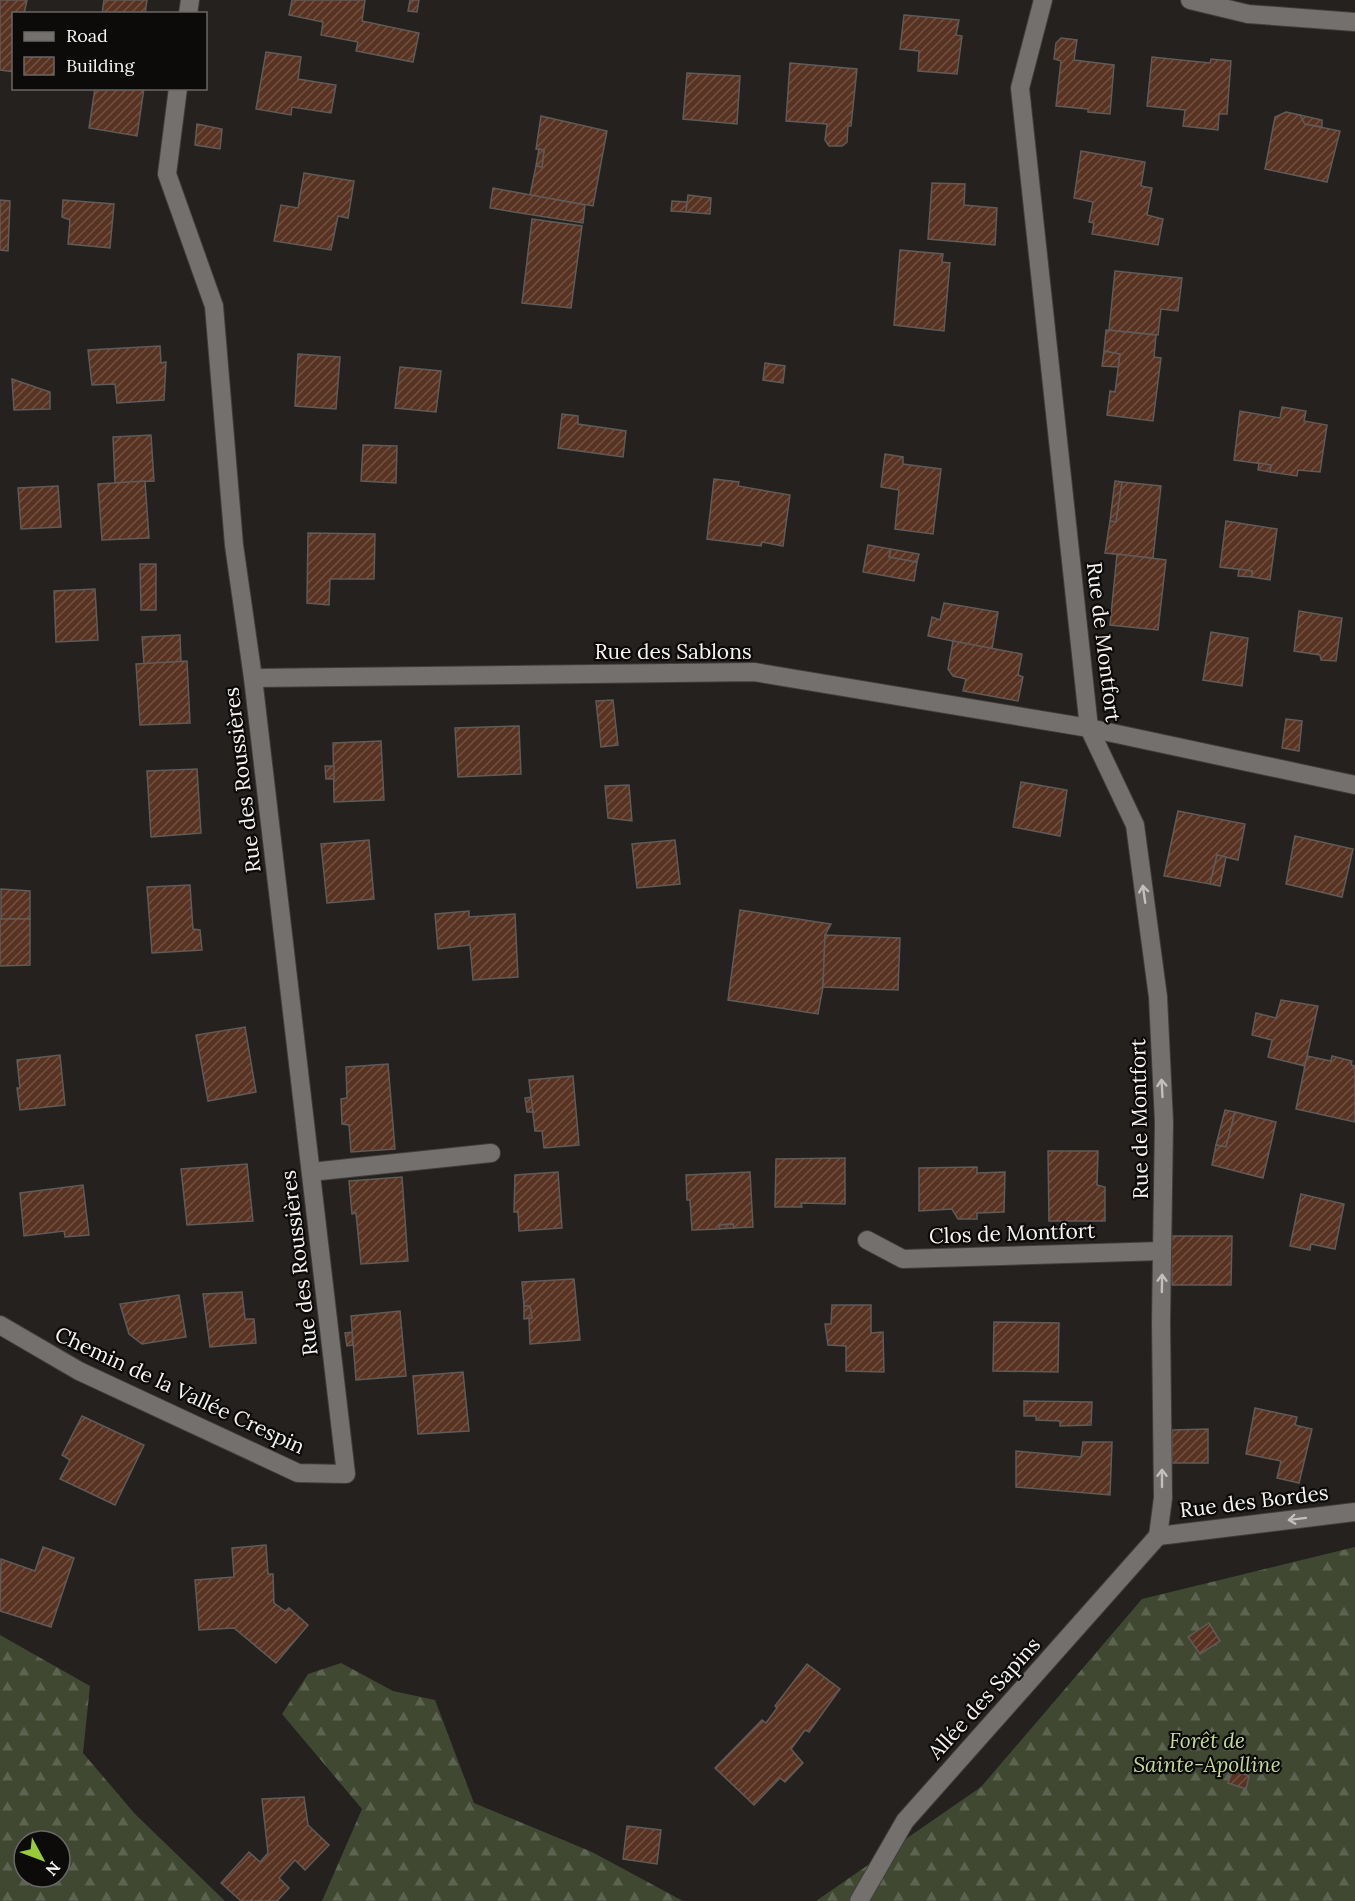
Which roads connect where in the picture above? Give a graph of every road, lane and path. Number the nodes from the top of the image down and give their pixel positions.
1 (1043, 0) edge
2 (1190, 0) edge
3 (1355, 22) edge
4 (178, 90) edge
5 (253, 678) junction
6 (1089, 728) junction
7 (1355, 785) edge
8 (491, 1152) dead end
9 (311, 1172) junction
10 (867, 1240) dead end
11 (1162, 1251) junction
12 (0, 1325) edge
13 (346, 1474) joint
14 (1355, 1512) edge
15 (1158, 1536) junction
16 (859, 1901) edge

1 - 6 street, Rue de Montfort
2 - 3 street
4 - 5 street, Rue des Roussières
5 - 6 street, Rue des Sablons
5 - 9 street, Rue des Roussières
6 - 7 street, Rue des Sablons
11 -> 6 street, Rue de Montfort
8 - 9 street
9 - 13 street, Rue des Roussières
10 - 11 street, Clos de Montfort
15 -> 11 street, Rue de Montfort
12 - 13 street, Chemin de la Vallée Crespin
14 -> 15 street, Rue des Bordes
15 - 16 street, Allée des Sapins

